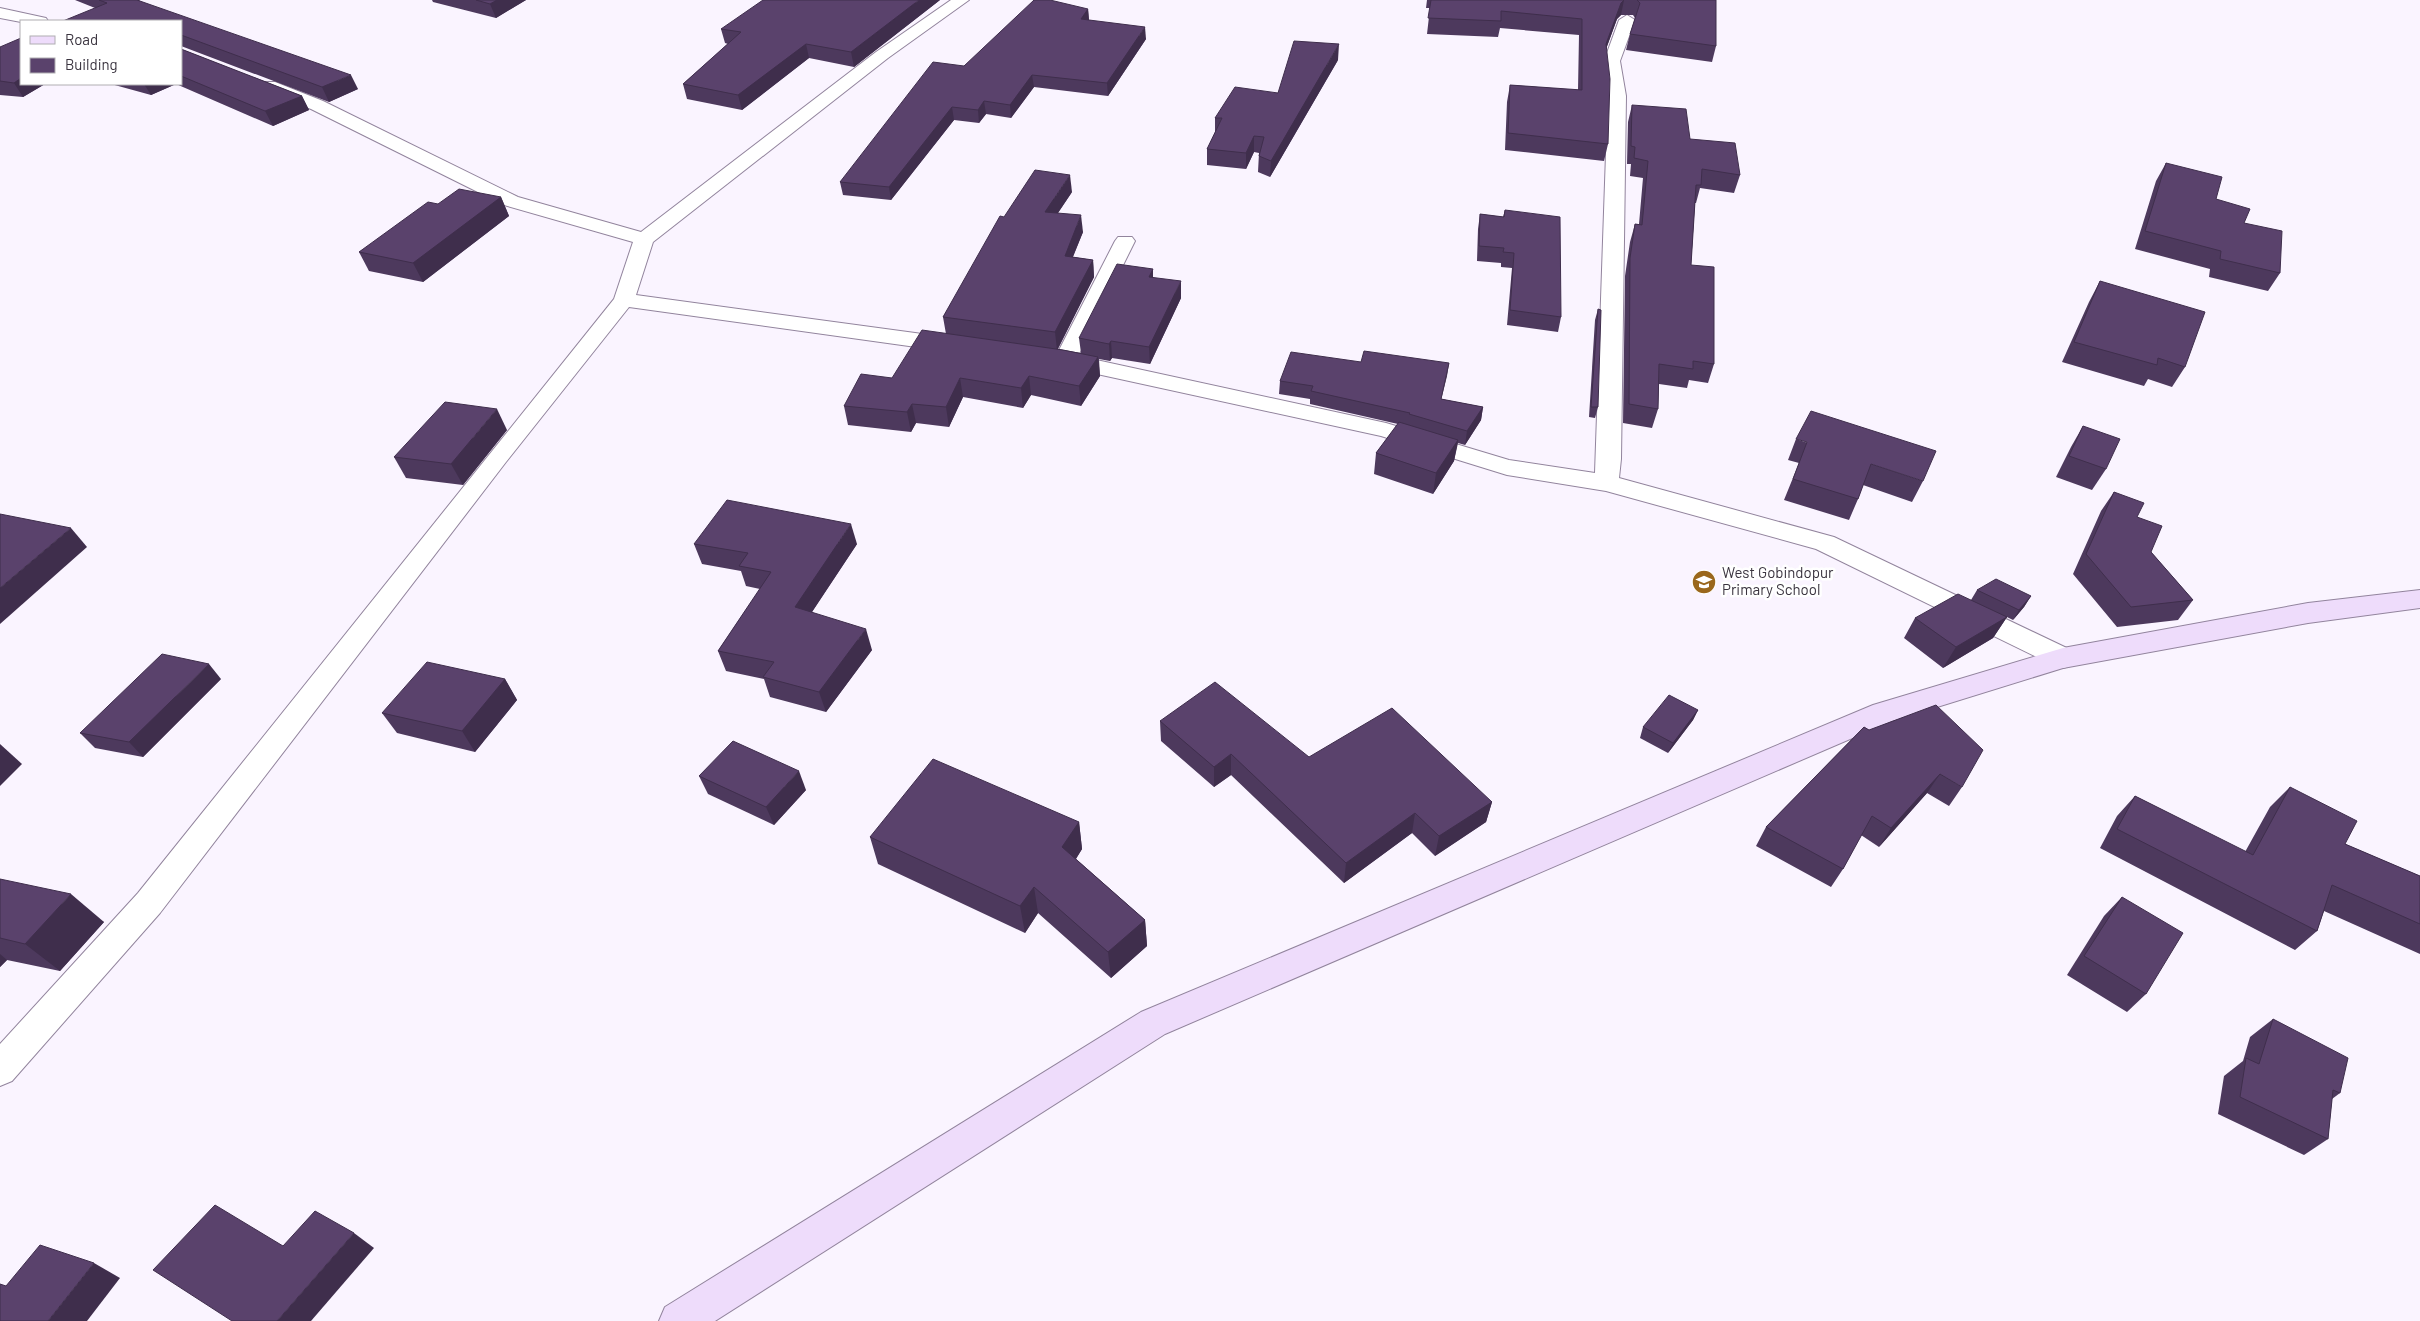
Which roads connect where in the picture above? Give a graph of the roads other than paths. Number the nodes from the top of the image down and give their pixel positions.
1 (961, 0) edge
2 (0, 13) edge
3 (35, 20) edge
4 (1628, 20) dead end
5 (254, 80) edge
6 (644, 239) junction
7 (1125, 241) dead end
8 (624, 300) junction
9 (976, 348) edge
10 (1606, 482) junction
11 (2420, 599) edge
12 (2063, 658) junction
13 (0, 1069) edge
14 (679, 1321) edge

1 - 6 street
2 - 3 street
4 - 10 street
5 - 6 street
6 - 8 street
7 - 10 street
8 - 9 street
8 - 13 street
10 - 12 street
11 - 12 main road
12 - 14 main road

